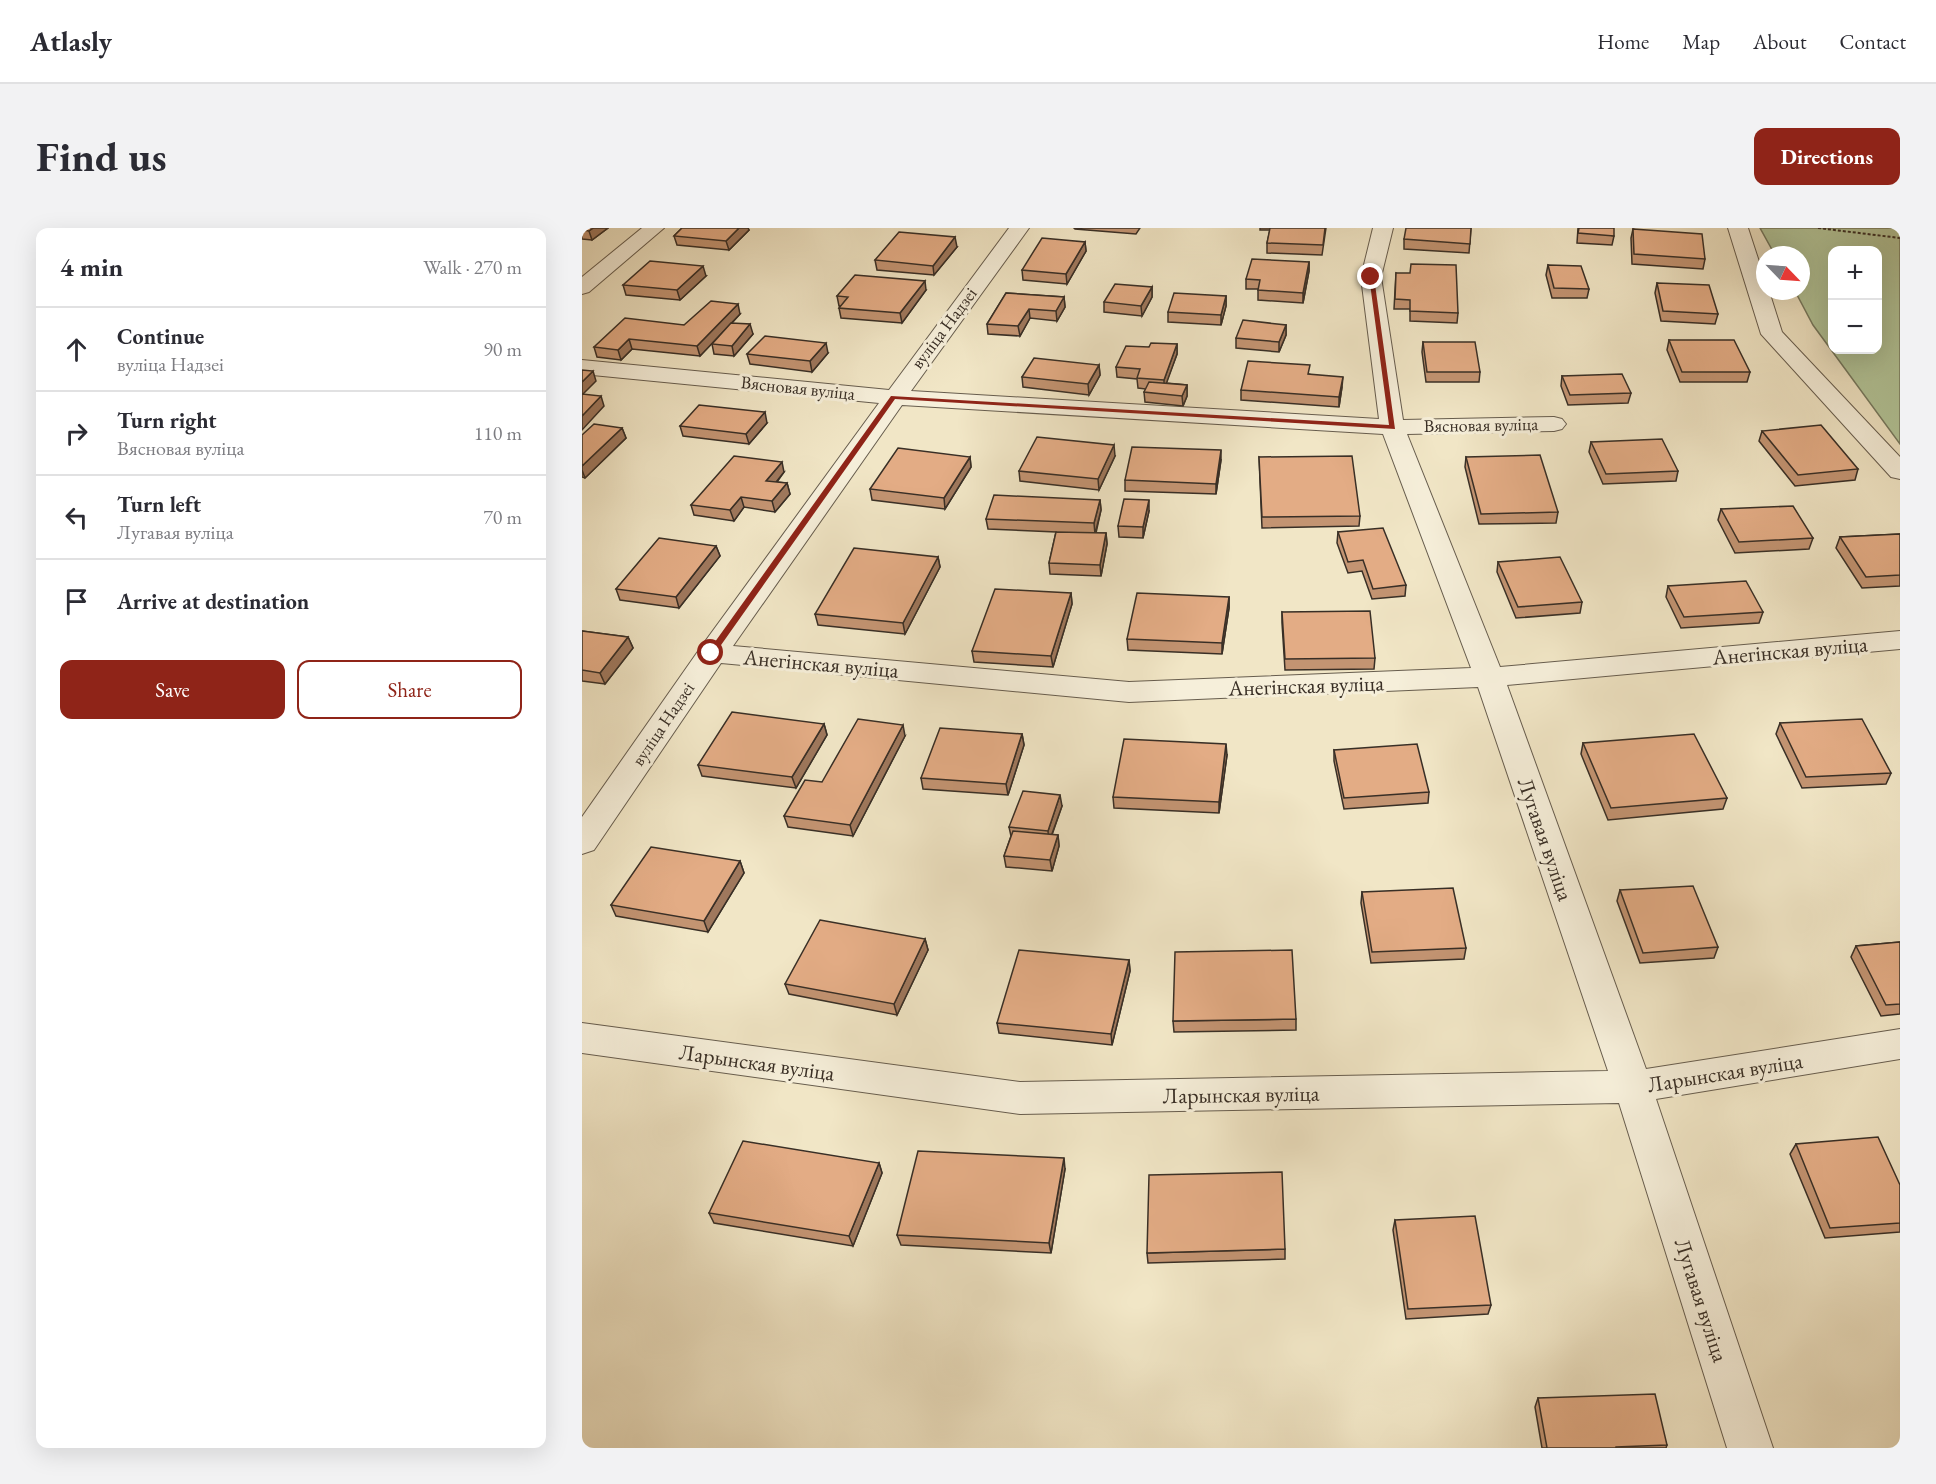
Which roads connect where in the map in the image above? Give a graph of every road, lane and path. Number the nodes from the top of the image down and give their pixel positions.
1 (654, 228) edge
2 (1019, 228) edge
3 (1383, 228) edge
4 (1738, 228) edge
5 (1818, 228) edge
6 (1900, 238) edge
7 (582, 288) edge
8 (582, 367) edge
9 (893, 397) junction
10 (1554, 424) dead end
11 (1392, 427) junction
12 (1900, 472) edge
13 (1900, 640) edge
14 (711, 653) junction
15 (1489, 678) junction
16 (582, 842) edge
17 (582, 1038) edge
18 (1900, 1044) edge
19 (1633, 1087) junction
20 (1750, 1448) edge

1 - 7 street
2 - 9 street, вуліца Надзеі
3 - 11 street, Лугавая вуліца
4 - 12 street
5 - 6 path
8 - 9 street, Вясновая вуліца
9 - 11 street, Вясновая вуліца
9 - 14 street, вуліца Надзеі
10 - 11 street, Вясновая вуліца
11 - 15 street, Лугавая вуліца
13 - 15 street, Анегінская вуліца
14 - 15 street, Анегінская вуліца
14 - 16 street, вуліца Надзеі
15 - 19 street, Лугавая вуліца
17 - 19 street, Ларынская вуліца
18 - 19 street, Ларынская вуліца
19 - 20 street, Лугавая вуліца

